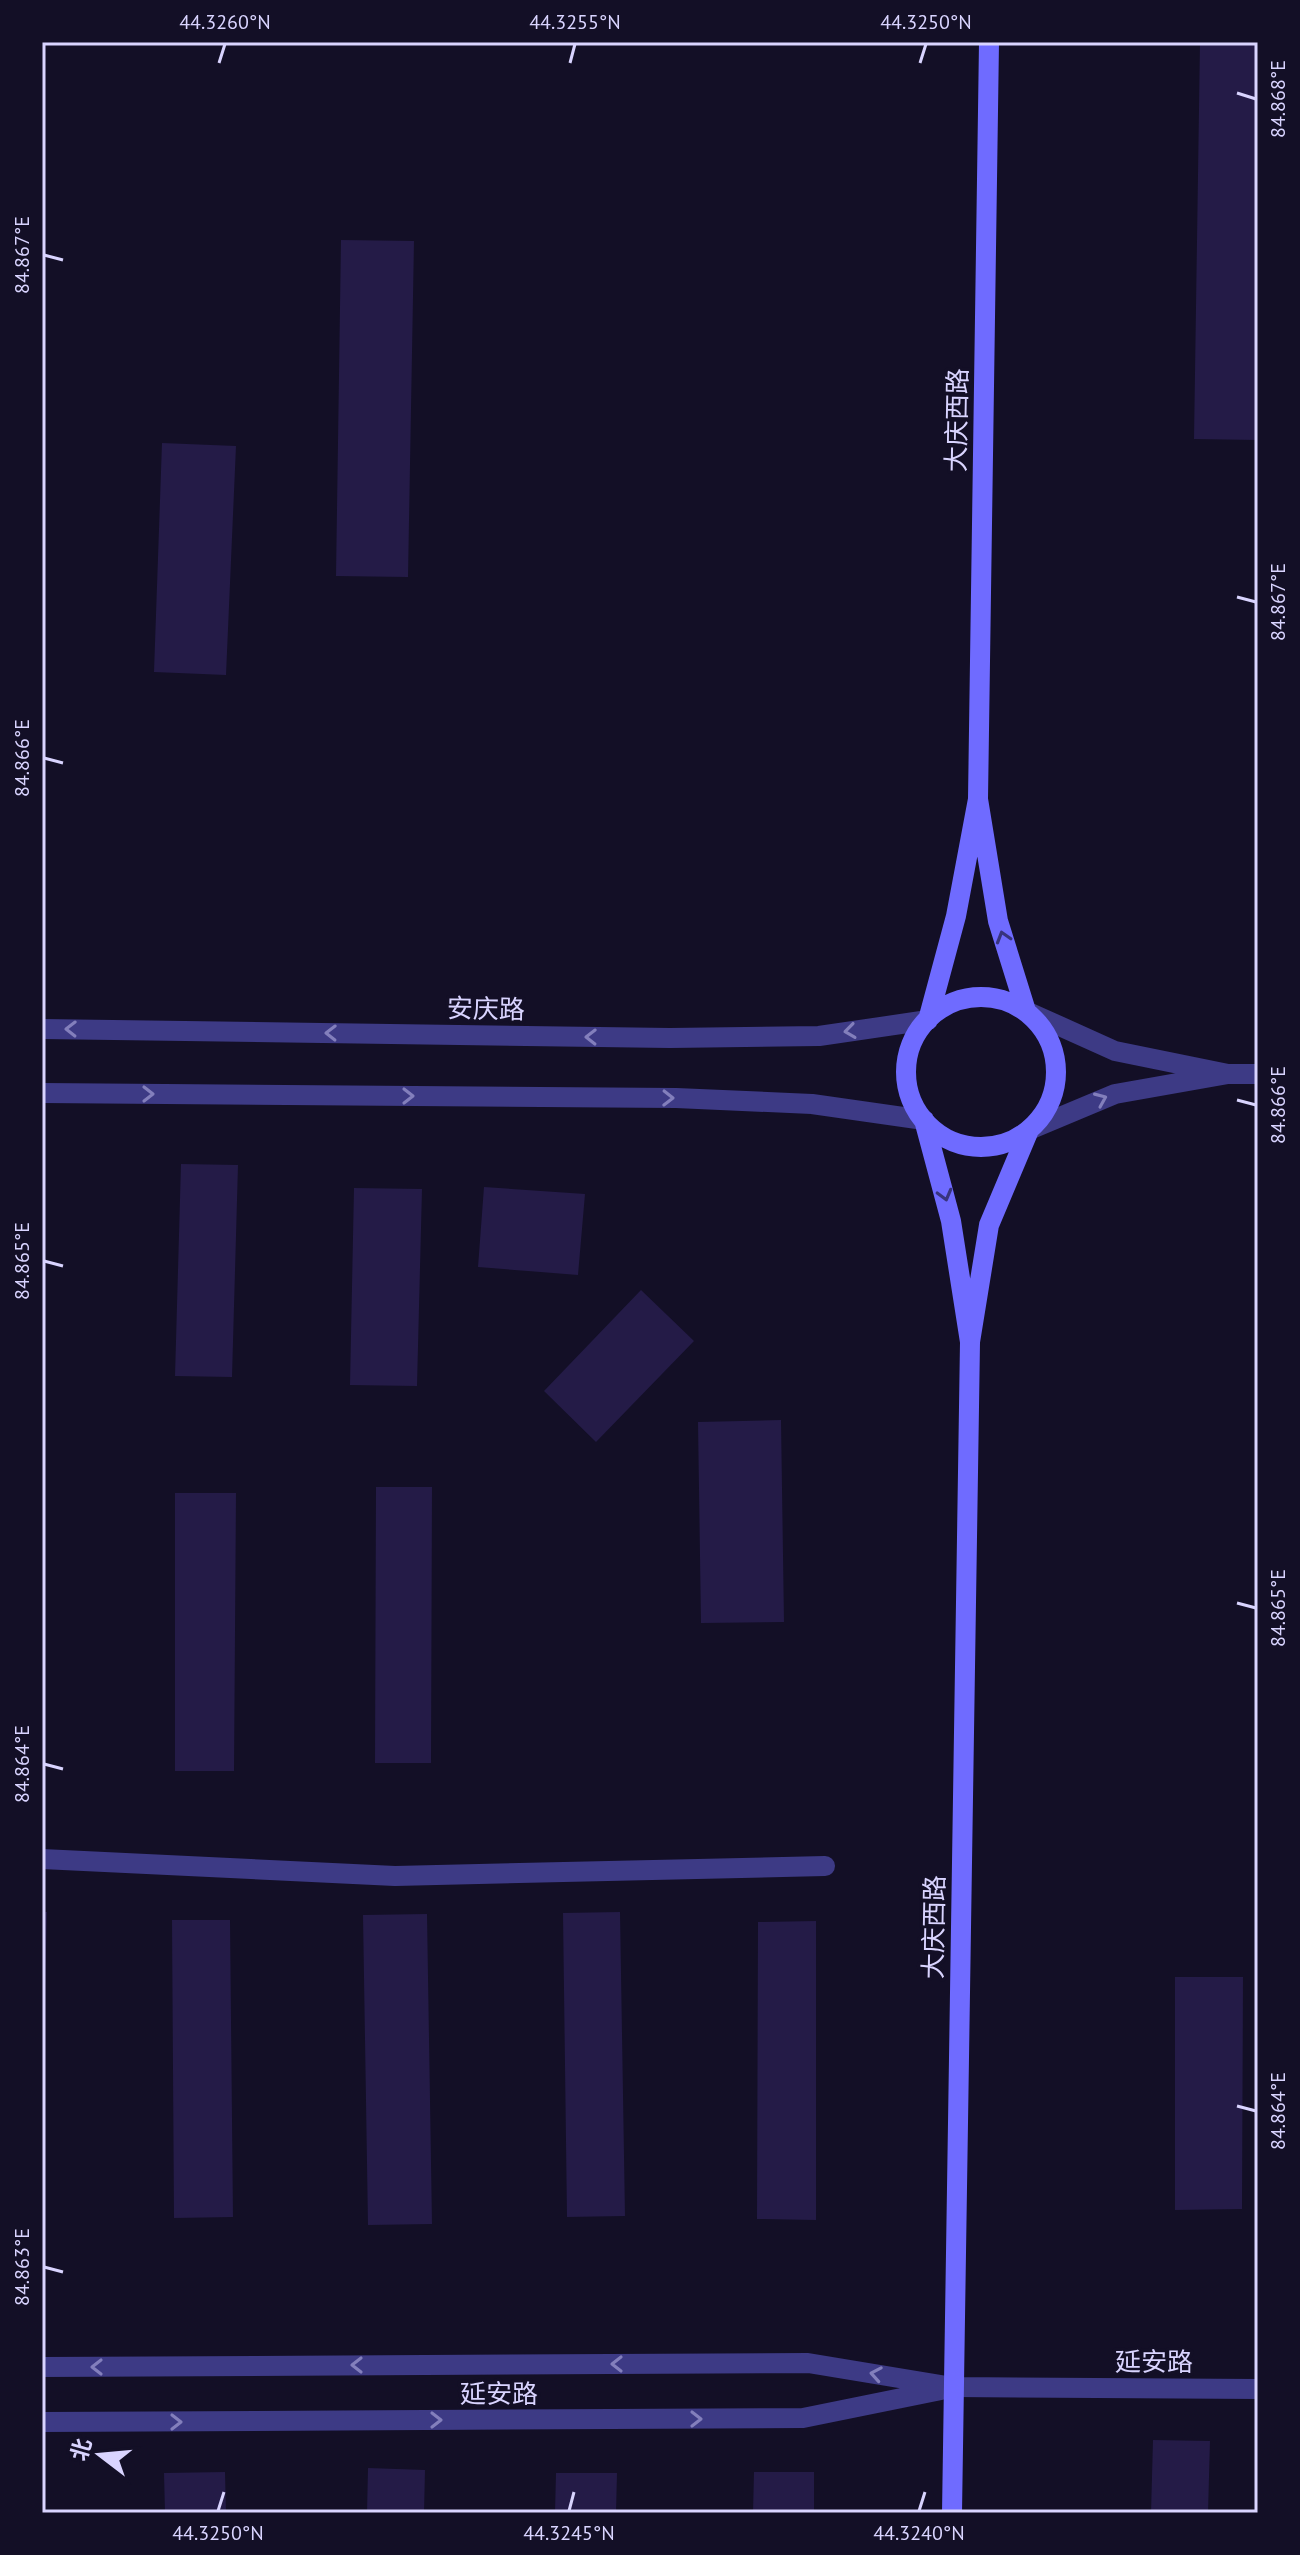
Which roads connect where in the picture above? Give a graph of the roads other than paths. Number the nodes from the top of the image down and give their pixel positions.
1 (989, 42) edge
2 (978, 799) junction
3 (1026, 1011) junction
4 (928, 1020) junction
5 (42, 1029) edge
6 (1228, 1074) junction
7 (1258, 1074) edge
8 (42, 1093) edge
9 (924, 1120) junction
10 (1029, 1130) junction
11 (970, 1342) junction
12 (42, 1859) edge
13 (825, 1866) dead end
14 (42, 2367) edge
15 (953, 2387) junction
16 (1258, 2389) edge
17 (42, 2422) edge
18 (952, 2513) edge

1 - 2 main road, 大庆西路
3 -> 2 main road
2 - 4 main road
3 - 4 main road
3 - 6 street
3 - 10 main road
4 -> 5 street, 安庆路
4 - 9 main road
6 - 7 street
10 -> 6 street
8 -> 9 street
9 - 10 main road
9 -> 11 main road
10 - 11 main road
11 - 15 main road, 大庆西路
12 - 13 street
15 -> 14 street, 延安路
15 - 16 street, 延安路
17 -> 15 street, 延安路
15 - 18 main road, 大庆西路

